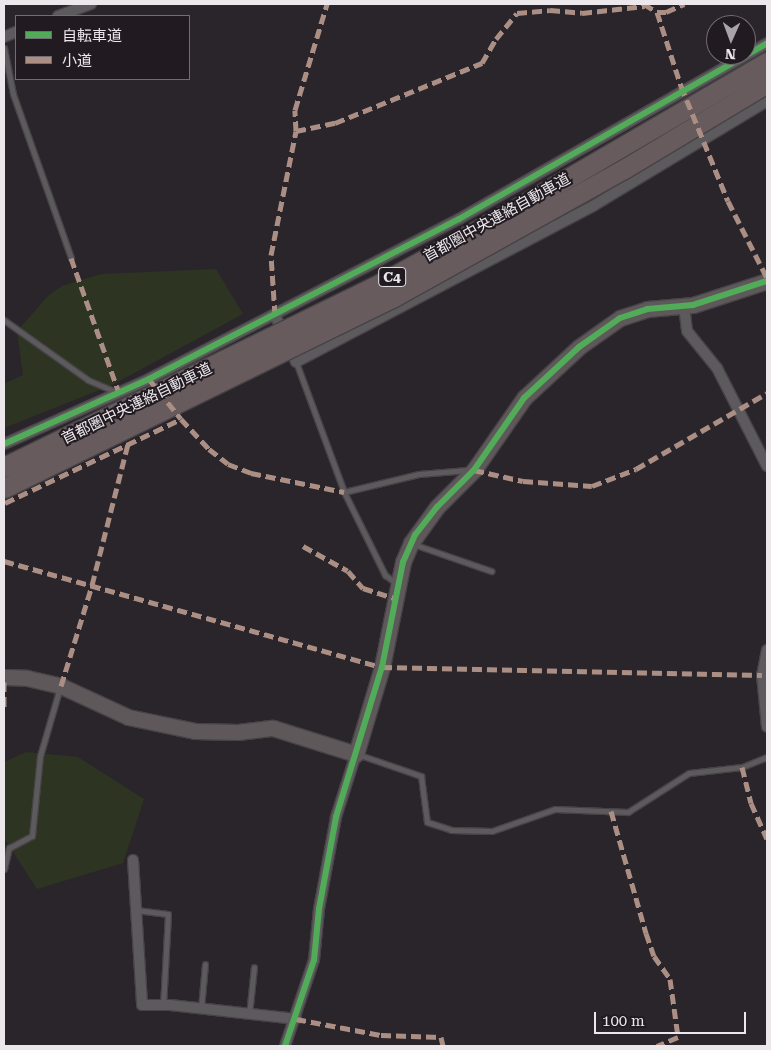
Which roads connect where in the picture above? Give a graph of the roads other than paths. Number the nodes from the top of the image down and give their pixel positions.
1 (90, 4) edge
2 (61, 15) edge
3 (767, 43) edge
4 (4, 48) edge
5 (767, 62) edge
6 (767, 83) edge
7 (767, 101) edge
8 (71, 258) dead end
9 (767, 281) edge
10 (684, 306) junction
11 (275, 315) junction
12 (4, 320) edge
13 (296, 362) junction
14 (119, 393) junction
15 (4, 444) edge
16 (767, 466) edge
17 (4, 468) edge
18 (474, 470) junction
19 (4, 488) edge
20 (344, 492) junction
21 (411, 543) junction
22 (491, 571) dead end
23 (398, 585) junction
24 (767, 650) edge
25 (4, 677) edge
26 (61, 686) junction
27 (767, 727) edge
28 (356, 754) junction
29 (767, 757) edge
30 (133, 860) dead end
31 (4, 868) edge
32 (136, 910) junction
33 (205, 964) dead end
34 (254, 967) dead end
35 (163, 1005) junction
36 (201, 1009) junction
37 (249, 1015) junction
38 (296, 1019) junction
39 (285, 1046) edge

1 - 2 street
3 - 11 street
4 - 8 lane
5 - 17 highway, 首都圏中央連絡自動車道 / C4, bridge
6 - 19 highway, 首都圏中央連絡自動車道 / C4, bridge
7 - 13 street
9 - 10 street
10 - 16 street
10 - 18 street
11 - 13 street
11 - 14 street
12 - 14 lane
13 - 20 lane
14 - 15 street
18 - 20 lane
18 - 21 street
20 - 23 lane
21 - 22 lane
21 - 23 street
23 - 28 street
24 - 27 street
25 - 26 street
26 - 28 street
26 - 31 lane
28 - 29 lane
28 - 38 street
30 - 32 street
32 - 35 street
32 - 35 lane
33 - 36 lane
34 - 37 lane
35 - 36 street
36 - 37 street
37 - 38 street
38 - 39 street

